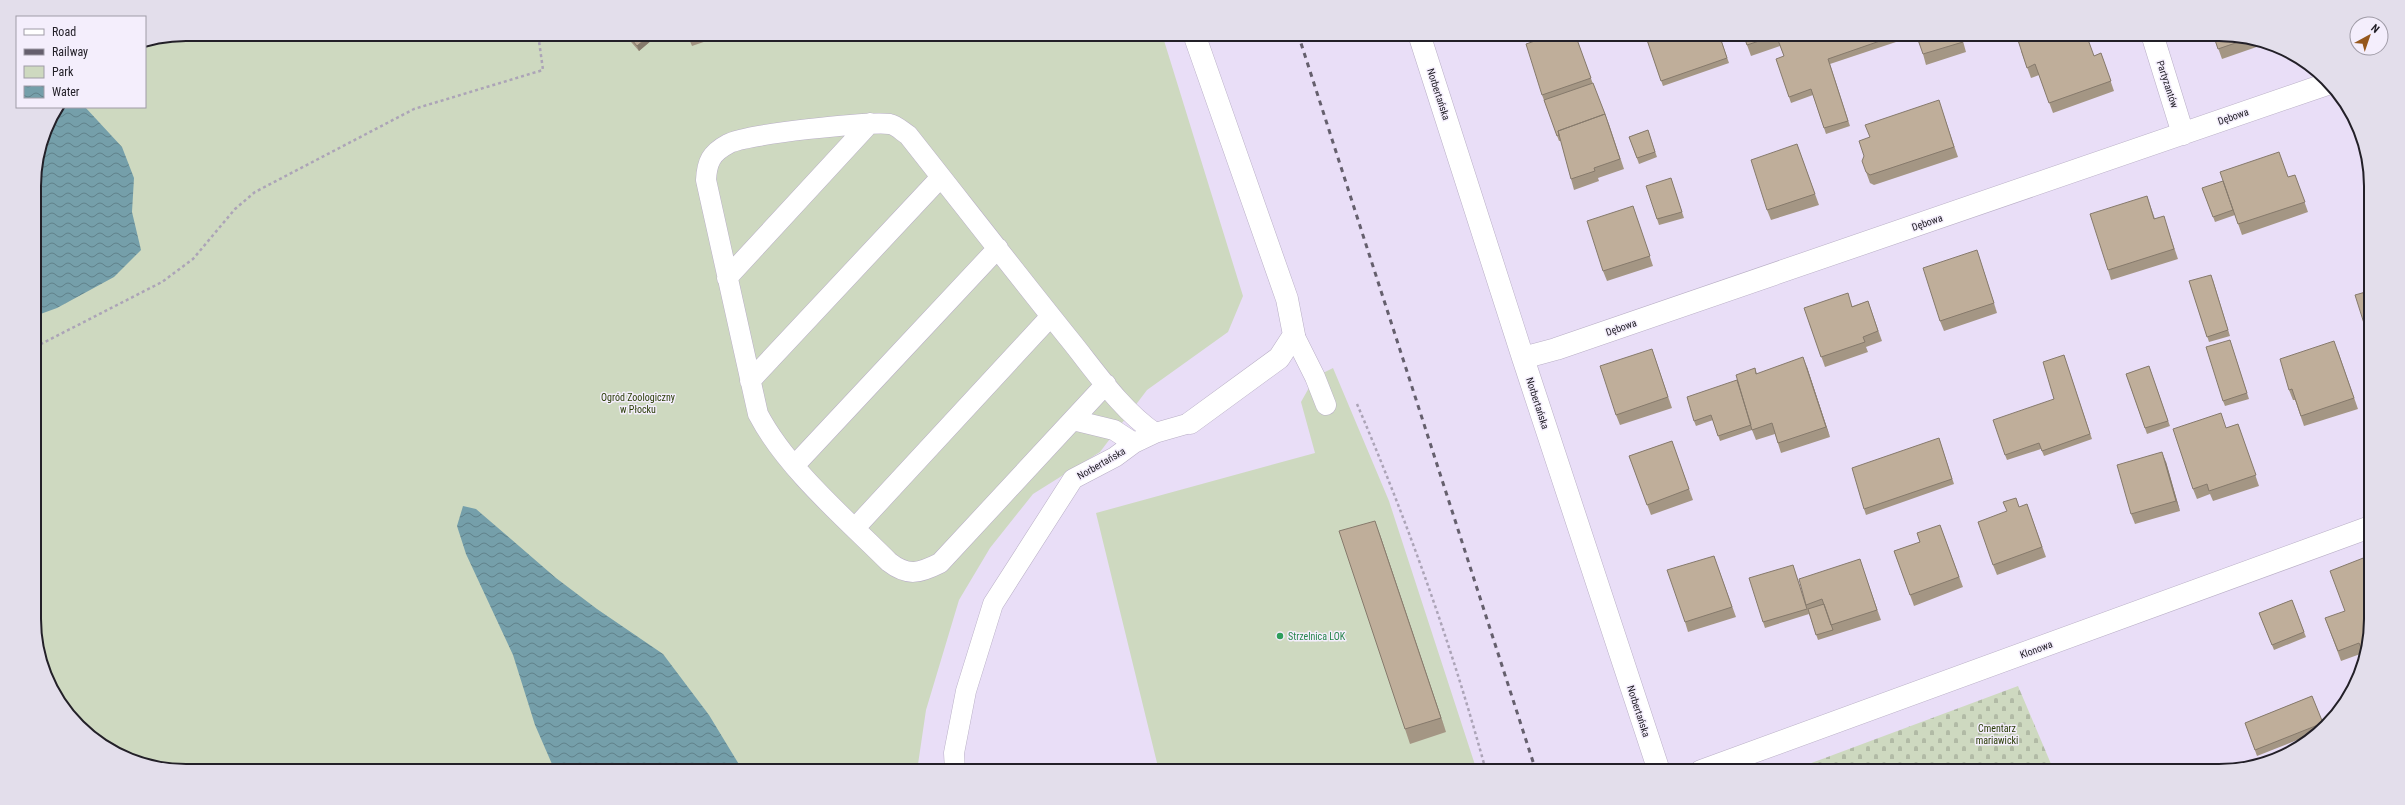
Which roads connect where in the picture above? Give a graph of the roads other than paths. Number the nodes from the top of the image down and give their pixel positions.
1 (1196, 41) edge
2 (1421, 41) edge
3 (2154, 41) edge
4 (2324, 85) edge
5 (870, 123) junction
6 (2183, 134) junction
7 (941, 177) junction
8 (998, 248) junction
9 (727, 278) junction
10 (1051, 316) junction
11 (1294, 335) junction
12 (1523, 358) junction
13 (750, 382) junction
14 (1106, 384) junction
15 (1326, 405) dead end
16 (1073, 420) junction
17 (1190, 423) joint
18 (1155, 433) junction
19 (1134, 443) junction
20 (794, 466) junction
21 (855, 528) junction
22 (2364, 529) edge
23 (955, 764) edge
24 (1657, 764) edge
25 (1720, 764) edge

1 - 11 street
2 - 12 street, Norbertańska
3 - 6 street, Partyzantów
4 - 6 street, Dębowa
5 - 7 lane
5 - 9 lane
5 - 9 lane
6 - 12 street, Dębowa
7 - 8 lane
7 - 13 lane
8 - 10 lane
8 - 20 lane
9 - 13 lane
10 - 14 lane
10 - 21 lane
11 - 15 lane
11 - 17 street, Norbertańska
12 - 24 street, Norbertańska
13 - 20 lane
14 - 16 lane
14 - 18 lane
16 - 19 lane
16 - 21 lane
17 - 18 lane, Norbertańska
18 - 19 lane, Norbertańska
19 - 23 lane, Norbertańska
20 - 21 lane
22 - 25 street, Klonowa

